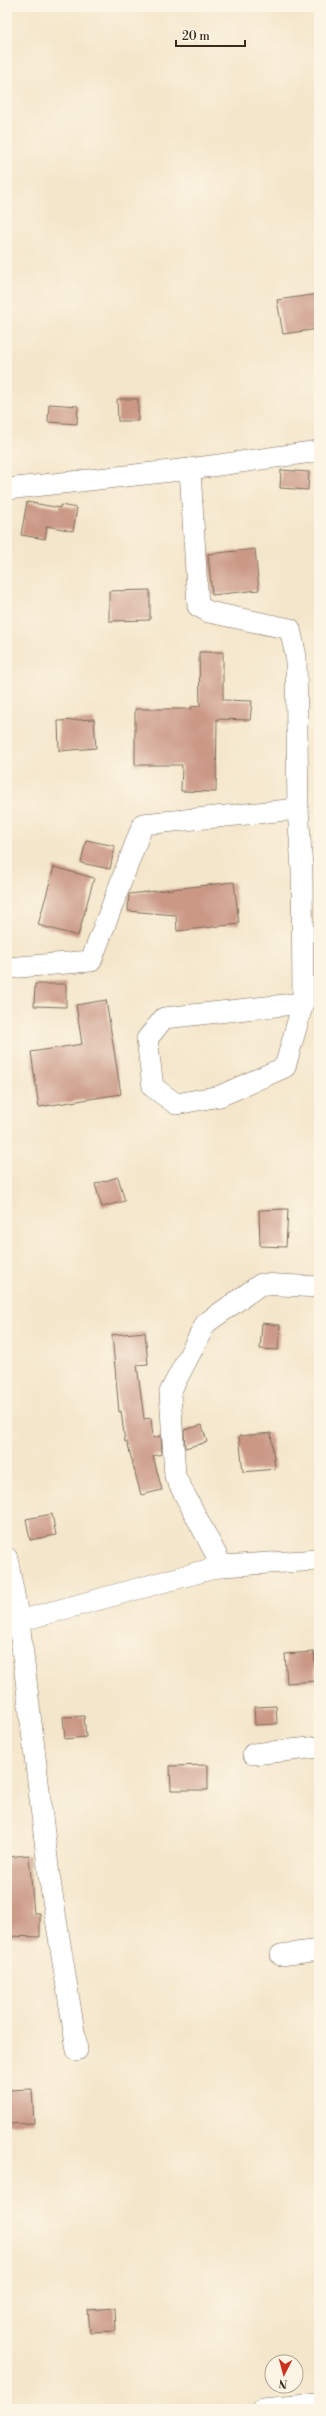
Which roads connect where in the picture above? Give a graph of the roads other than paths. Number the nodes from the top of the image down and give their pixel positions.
1 (319, 451) edge
2 (190, 469) junction
3 (7, 490) edge
4 (298, 809) junction
5 (7, 968) edge
6 (304, 1003) junction
7 (319, 1287) edge
8 (7, 1558) edge
9 (319, 1560) edge
10 (222, 1566) junction
11 (13, 1622) edge
12 (319, 1747) edge
13 (253, 1754) dead end
14 (319, 1950) edge
15 (281, 1955) dead end
16 (77, 2050) dead end
17 (319, 2404) edge
18 (262, 2409) edge

1 - 2 street
2 - 3 street
2 - 4 street
4 - 5 street
4 - 6 street
6 - 6 street
7 - 10 street
8 - 11 street
9 - 10 street
10 - 11 street
11 - 16 street
12 - 13 street
14 - 15 street
17 - 18 street

